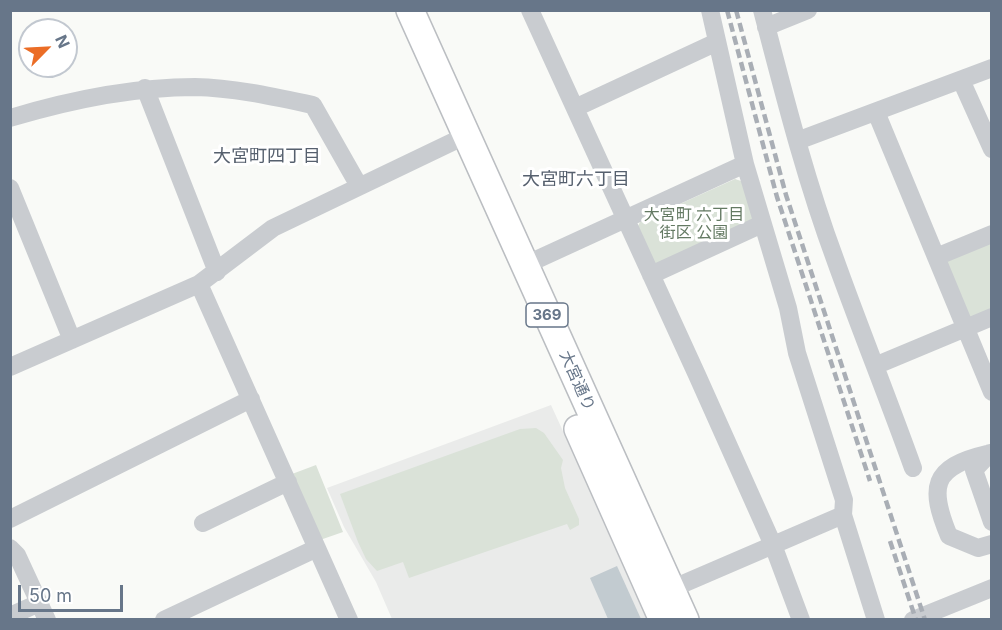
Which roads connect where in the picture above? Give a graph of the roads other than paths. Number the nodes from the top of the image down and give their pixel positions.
1 (390, 10) edge
2 (410, 10) edge
3 (530, 10) edge
4 (710, 10) edge
5 (808, 10) edge
6 (764, 19) edge
7 (717, 42) junction
8 (992, 68) edge
9 (961, 80) junction
10 (145, 88) junction
11 (574, 108) junction
12 (876, 112) junction
13 (10, 118) edge
14 (458, 138) junction
15 (797, 141) junction
16 (992, 149) edge
17 (745, 165) junction
18 (359, 186) junction
19 (10, 188) edge
20 (625, 219) junction
21 (762, 224) junction
22 (992, 234) edge
23 (936, 257) junction
24 (525, 265) junction
25 (217, 272) junction
26 (651, 275) junction
27 (199, 284) junction
28 (992, 317) edge
29 (964, 327) junction
30 (72, 340) junction
31 (877, 365) junction
32 (10, 367) edge
33 (992, 392) edge
34 (251, 399) junction
35 (989, 453) edge
36 (913, 468) dead end
37 (288, 482) junction
38 (843, 515) junction
39 (10, 519) edge
40 (992, 522) edge
41 (203, 523) dead end
42 (992, 544) edge
43 (773, 545) junction
44 (10, 548) edge
45 (317, 548) junction
46 (992, 588) edge
47 (671, 589) junction
48 (43, 611) edge
49 (947, 613) edge
50 (10, 616) edge
51 (164, 620) edge
52 (349, 620) edge
53 (663, 620) edge
54 (685, 620) edge
55 (801, 620) edge
56 (876, 620) edge
57 (913, 620) edge

1 - 14 highway, 大宮通り / 369
2 - 14 highway, 大宮通り / 369
3 - 11 street
4 - 7 street
5 - 6 street
6 - 15 street
7 - 11 street
7 - 17 street
8 - 9 street
9 - 12 street
9 - 16 street
10 - 13 street
10 - 18 street
10 - 25 street
11 - 20 street
12 - 15 street
12 - 23 street
14 - 18 street
14 - 24 highway, 大宮通り / 369
14 - 53 highway, 大宮通り / 369
15 - 31 street
17 - 20 street
17 - 21 street
18 - 25 street
19 - 30 street
20 - 24 street
20 - 26 street
21 - 26 street
21 - 38 street
22 - 23 street
23 - 29 street
24 - 47 highway, 大宮通り / 369
25 - 27 street
26 - 43 street
27 - 30 street
27 - 34 street
28 - 29 street
29 - 31 street
29 - 33 street
30 - 32 street
31 - 36 street
34 - 37 street
34 - 39 street
35 - 40 street
35 - 42 street
37 - 41 street
37 - 45 street
38 - 43 street
38 - 56 street
43 - 47 street
43 - 55 street
44 - 48 street
45 - 51 street
45 - 52 street
46 - 49 street
47 - 54 highway, 大宮通り / 369
48 - 50 street
49 - 57 street

